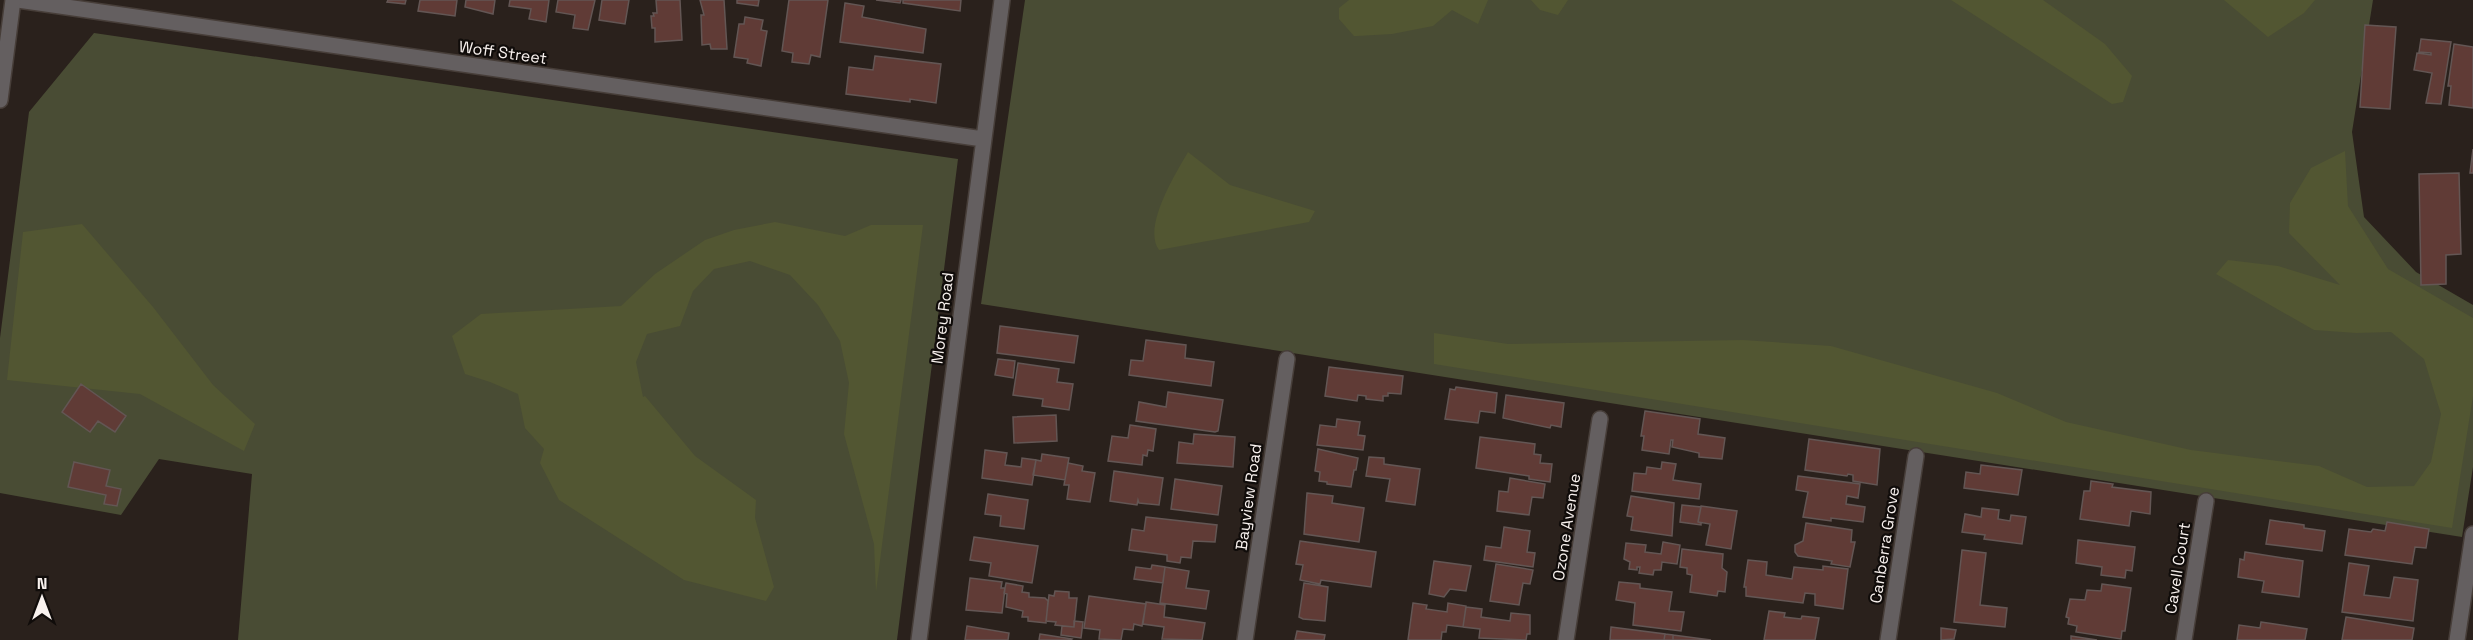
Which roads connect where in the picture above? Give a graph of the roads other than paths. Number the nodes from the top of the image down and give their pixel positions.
1 (13, 0) edge
2 (18, 0) edge
3 (1002, 0) edge
4 (0, 100) edge
5 (983, 139) junction
6 (1287, 359) dead end
7 (1600, 419) dead end
8 (1916, 456) dead end
9 (2206, 501) dead end
10 (2473, 534) edge
11 (919, 640) edge
12 (1245, 640) edge
13 (1566, 640) edge
14 (1888, 640) edge
15 (2184, 640) edge
16 (2457, 640) edge

1 - 4 street
2 - 5 street, Woff Street
3 - 5 street, Morey Road
5 - 11 street, Morey Road
6 - 12 street, Bayview Road
7 - 13 street, Ozone Avenue
8 - 14 street, Canberra Grove
9 - 15 street, Cavell Court
10 - 16 street

